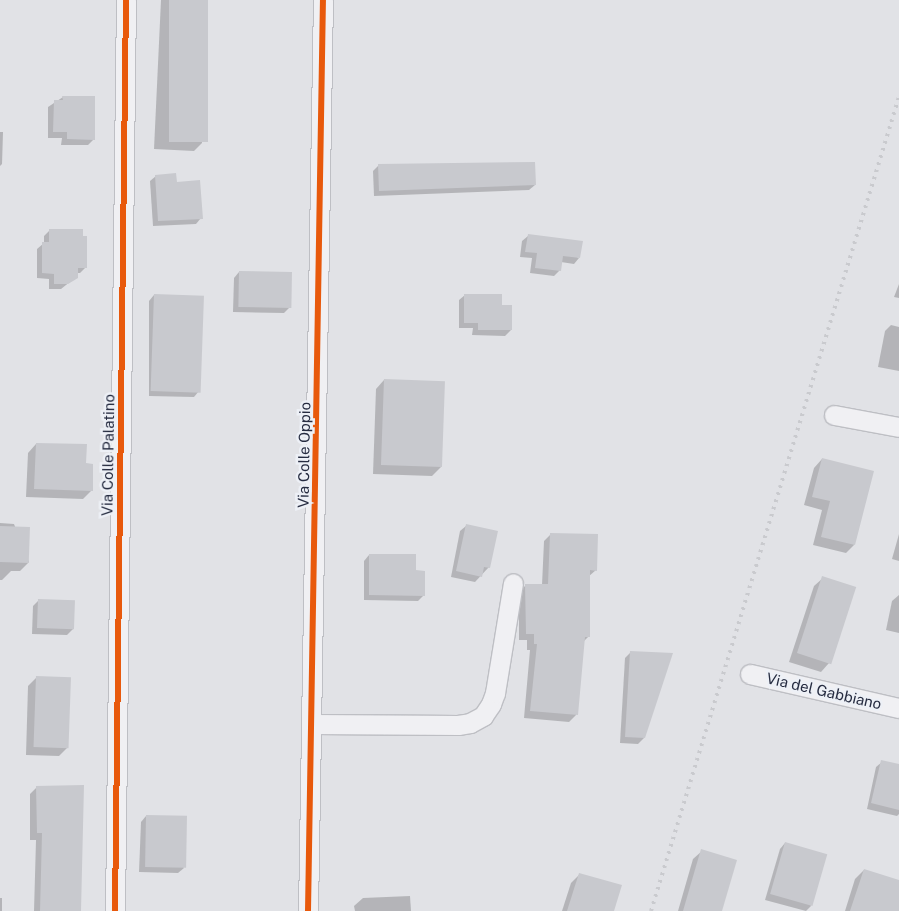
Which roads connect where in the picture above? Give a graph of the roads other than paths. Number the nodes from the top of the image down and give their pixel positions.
1 (126, 0) edge
2 (323, 0) edge
3 (834, 415) dead end
4 (899, 427) edge
5 (513, 582) dead end
6 (750, 674) dead end
7 (899, 708) edge
8 (313, 724) junction
9 (115, 911) edge
10 (308, 911) edge

1 - 9 street, Via Colle Palatino
2 - 8 street, Via Colle Oppio
3 - 4 street
5 - 8 street
6 - 7 street, Via del Gabbiano
8 - 10 street, Via Colle Oppio

